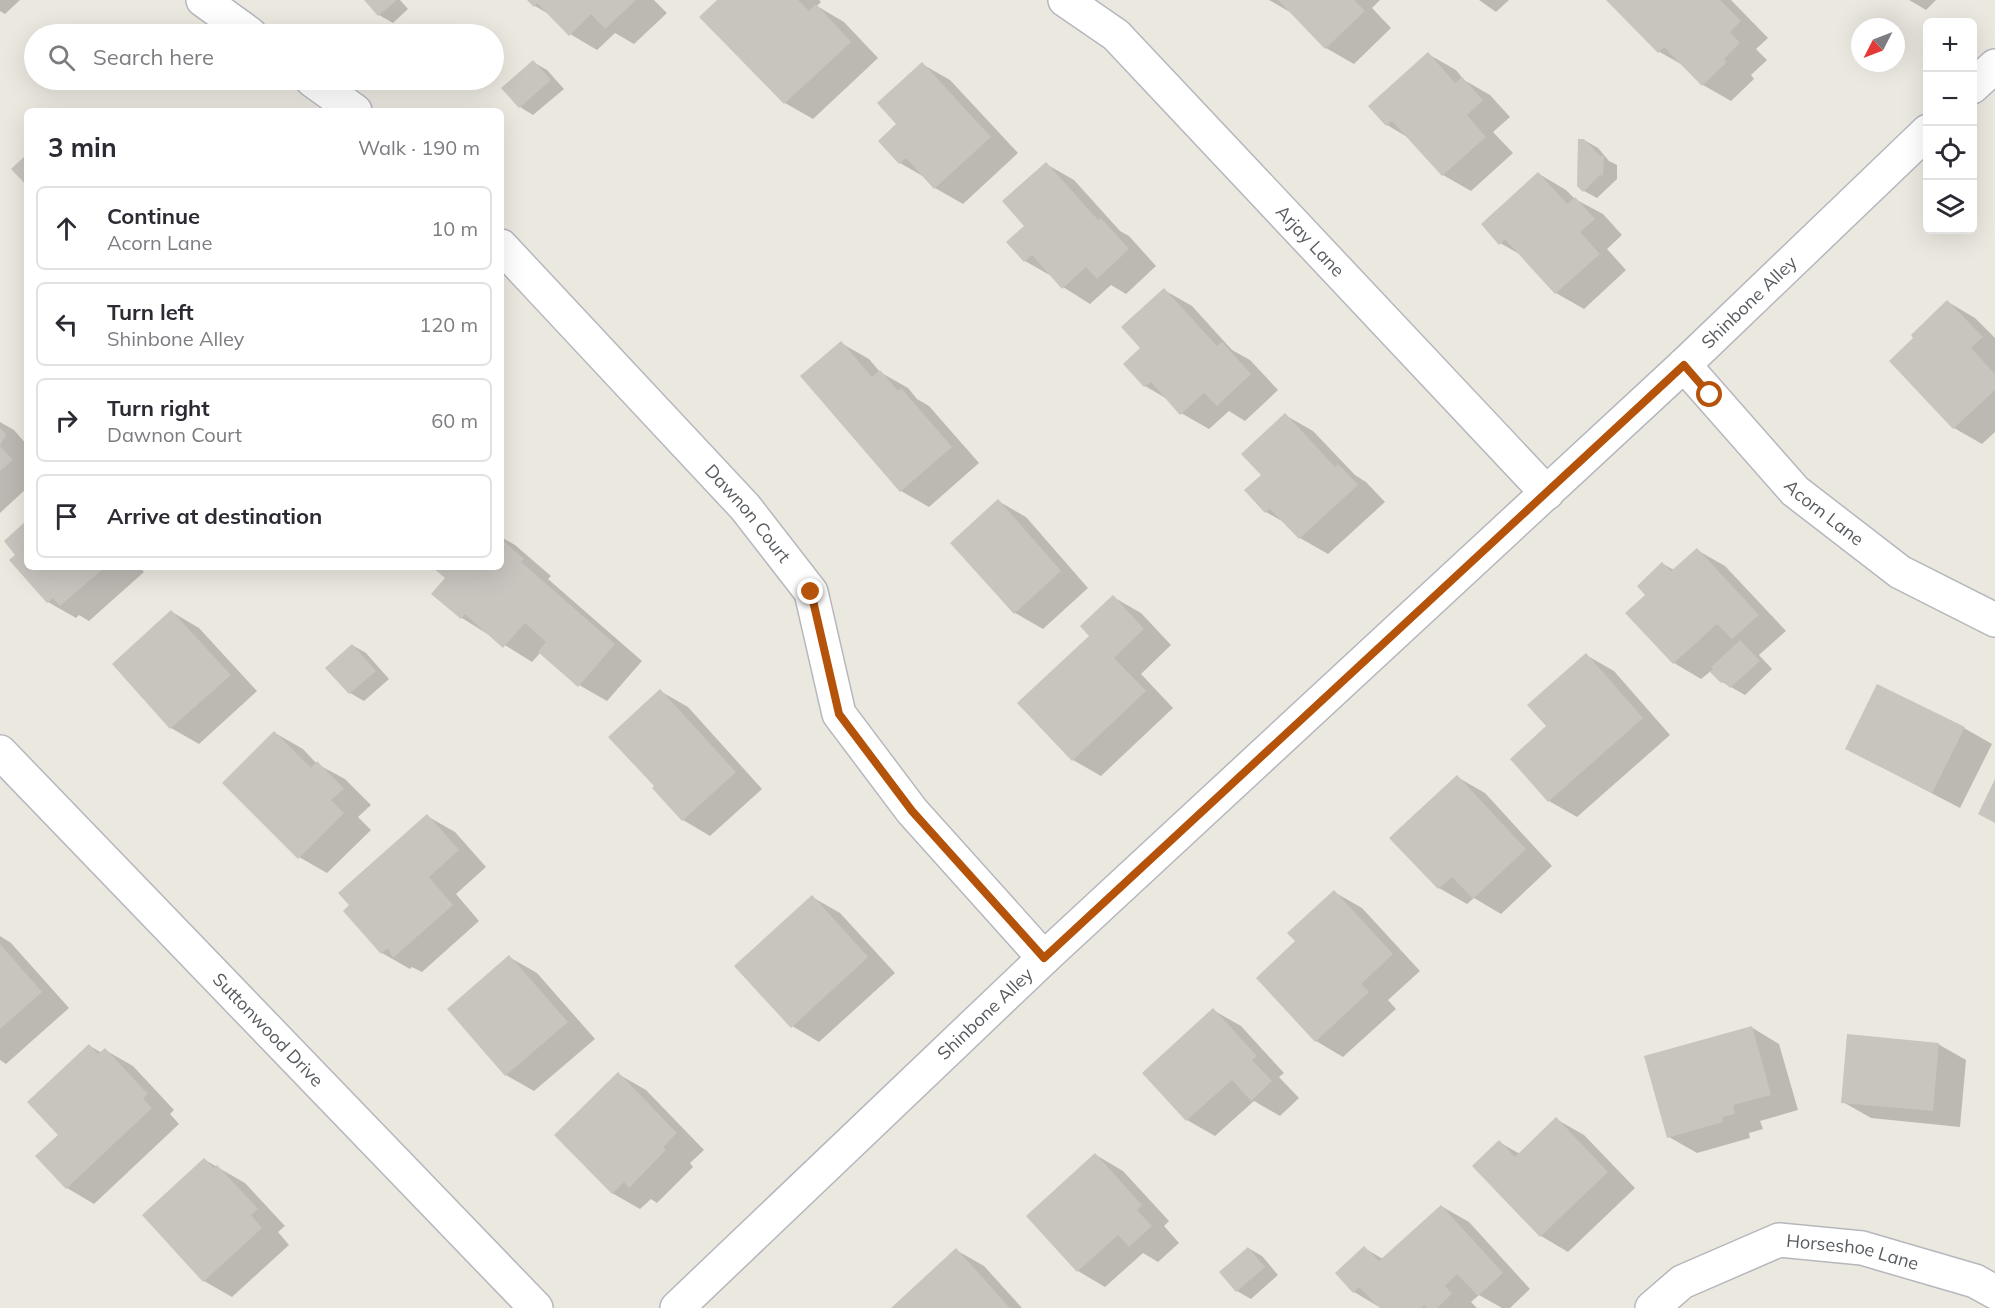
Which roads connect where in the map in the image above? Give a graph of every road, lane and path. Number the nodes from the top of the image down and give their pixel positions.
1 (203, 0) edge
2 (1065, 0) edge
3 (236, 24) edge
4 (1995, 66) edge
5 (1977, 82) edge
6 (326, 90) edge
7 (351, 108) edge
8 (1923, 136) edge
9 (504, 249) edge
10 (1684, 365) junction
11 (1547, 493) junction
12 (1995, 620) edge
13 (0, 752) edge
14 (1044, 958) junction
15 (1995, 1292) edge
16 (536, 1308) edge
17 (677, 1308) edge
18 (1652, 1308) edge

1 - 3 street
2 - 11 street, Arjay Lane
4 - 5 street
6 - 7 street
8 - 10 street, Shinbone Alley
9 - 14 street, Dawnon Court
10 - 11 street, Shinbone Alley
10 - 12 street, Acorn Lane
11 - 14 street, Shinbone Alley
13 - 16 street, Suttonwood Drive
14 - 17 street, Shinbone Alley
15 - 18 street, Horseshoe Lane

